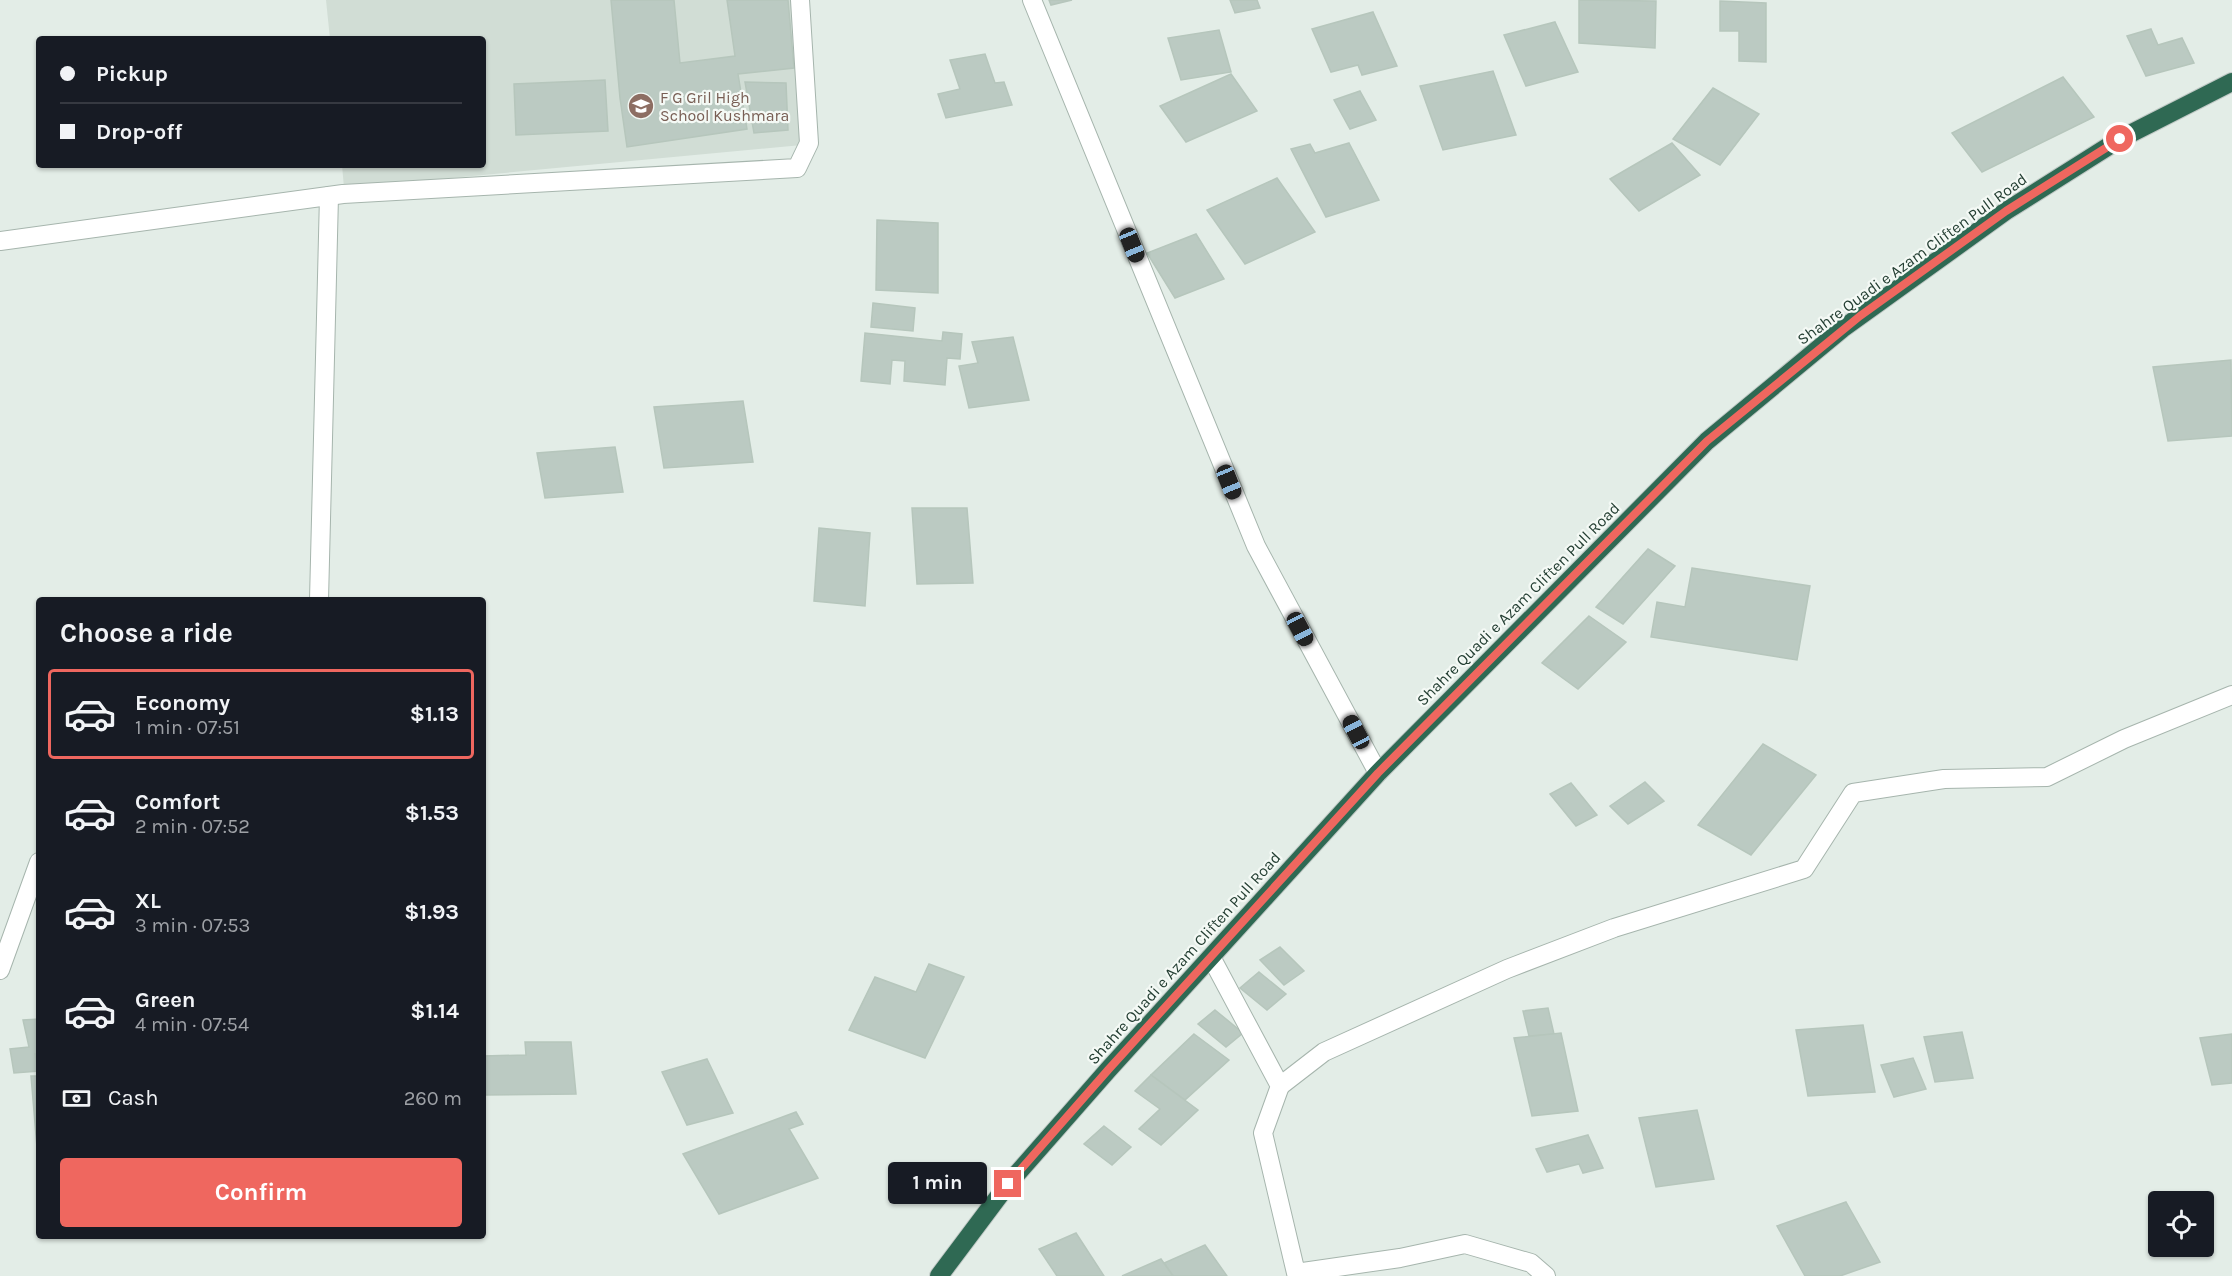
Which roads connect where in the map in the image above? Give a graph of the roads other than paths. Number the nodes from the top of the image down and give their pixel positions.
1 (800, 0) edge
2 (1032, 0) edge
3 (2232, 82) edge
4 (329, 196) junction
5 (0, 241) edge
6 (320, 597) edge
7 (2232, 695) edge
8 (1378, 773) junction
9 (36, 870) edge
10 (1211, 957) junction
11 (0, 970) edge
12 (1280, 1086) junction
13 (939, 1276) edge
14 (1546, 1276) edge

1 - 4 street
2 - 8 street
3 - 8 highway, Shahre Quadi e Azam Cliften Pull Road
4 - 5 street
4 - 6 street
7 - 12 street
8 - 10 highway, Shahre Quadi e Azam Cliften Pull Road
9 - 11 street
10 - 12 street
10 - 13 highway, Shahre Quadi e Azam Cliften Pull Road
12 - 14 street

